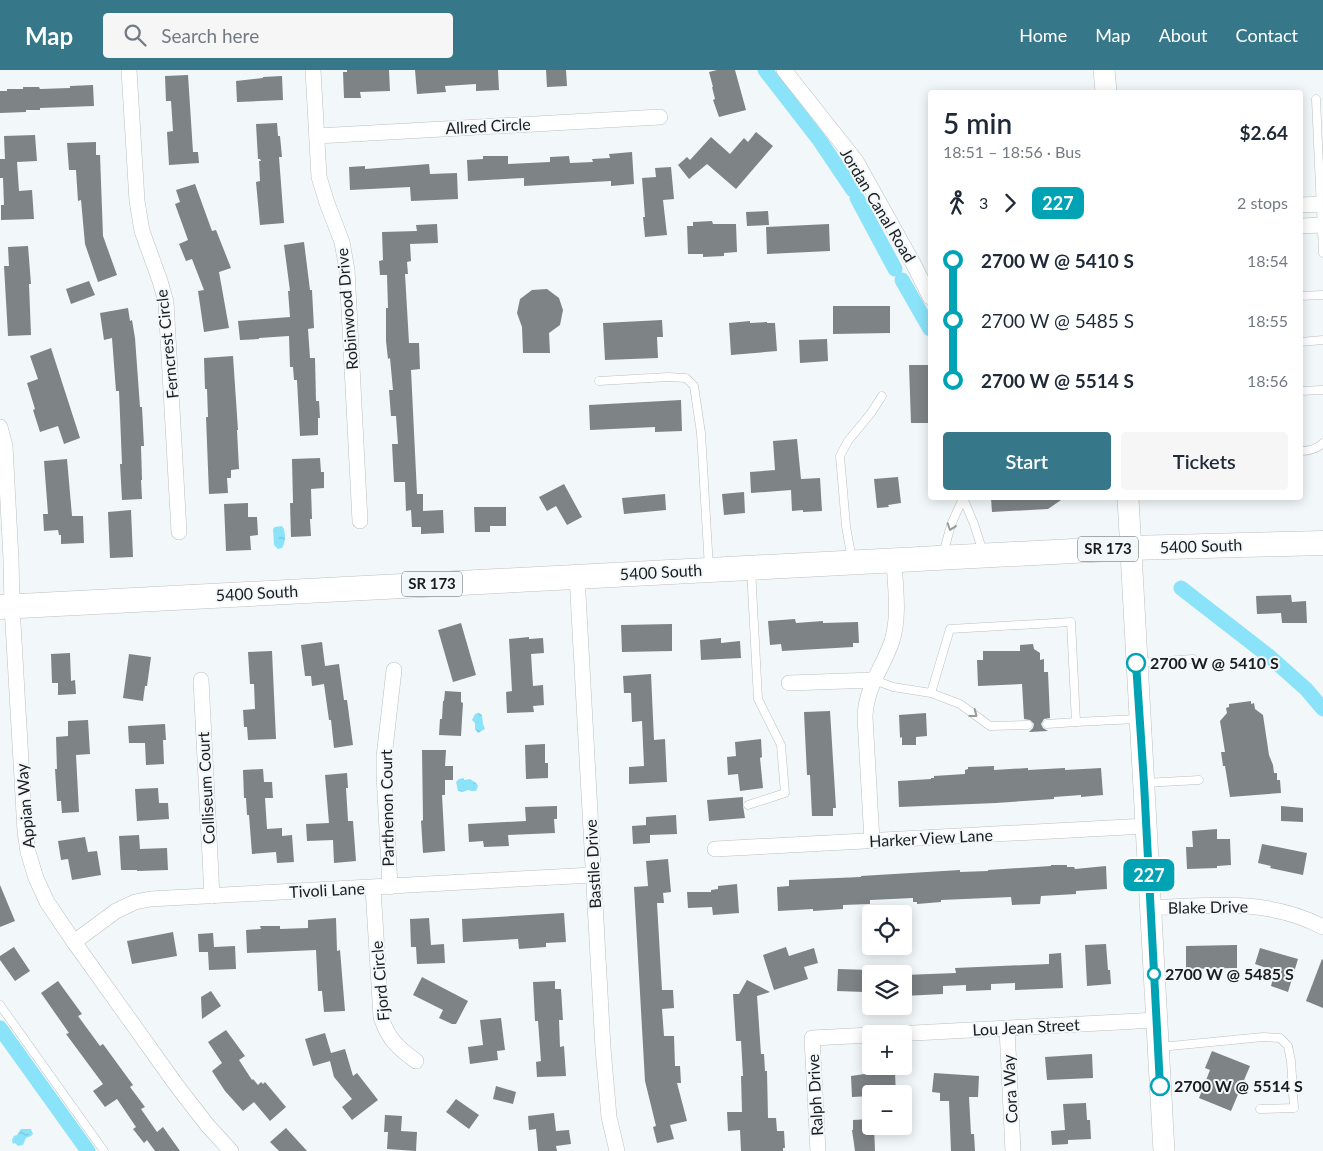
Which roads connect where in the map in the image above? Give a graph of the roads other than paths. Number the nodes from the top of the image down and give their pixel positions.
1 (129, 70) edge
2 (313, 70) edge
3 (784, 70) edge
4 (1104, 70) edge
5 (1106, 90) edge
6 (1316, 99) dead end
7 (660, 117) dead end
8 (317, 136) junction
9 (1322, 204) edge
10 (1303, 205) edge
11 (1322, 225) edge
12 (1303, 226) edge
13 (1323, 253) edge
14 (928, 292) edge
15 (1323, 295) edge
16 (1303, 296) edge
17 (1323, 340) edge
18 (1303, 342) edge
19 (599, 381) dead end
20 (1323, 390) edge
21 (1303, 391) edge
22 (882, 396) dead end
23 (0, 428) edge
24 (1323, 443) edge
25 (1303, 451) edge
26 (962, 500) edge
27 (964, 500) edge
28 (1128, 500) edge
29 (360, 521) dead end
30 (179, 532) dead end
31 (1323, 543) edge
32 (1130, 548) junction
33 (984, 556) junction
34 (942, 558) junction
35 (894, 560) junction
36 (852, 562) junction
37 (751, 568) junction
38 (709, 570) junction
39 (576, 576) junction
40 (6, 606) edge
41 (1193, 659) dead end
42 (1136, 663) junction
43 (394, 670) dead end
44 (201, 680) dead end
45 (874, 680) junction
46 (789, 683) dead end
47 (931, 693) junction
48 (1139, 719) junction
49 (1076, 722) junction
50 (1048, 724) dead end
51 (1028, 725) dead end
52 (1199, 780) dead end
53 (1144, 783) junction
54 (748, 805) dead end
55 (1146, 826) junction
56 (872, 841) junction
57 (716, 849) dead end
58 (593, 875) junction
59 (390, 887) junction
60 (373, 888) junction
61 (212, 896) junction
62 (1150, 908) junction
63 (1323, 927) edge
64 (74, 942) junction
65 (0, 1004) edge
66 (1157, 1020) junction
67 (1007, 1028) junction
68 (912, 1033) edge
69 (862, 1035) edge
70 (1158, 1047) junction
71 (416, 1061) dead end
72 (1260, 1109) dead end
73 (104, 1151) edge
74 (231, 1151) edge
75 (617, 1151) edge
76 (818, 1151) edge
77 (1013, 1151) edge
78 (1164, 1151) edge

1 - 30 street, Ferncrest Circle
2 - 8 street, Robinwood Drive
3 - 14 street, Jordan Canal Road
4 - 5 main road
6 - 9 lane
7 - 8 street, Allred Circle
8 - 29 street, Robinwood Drive
9 - 10 street
9 - 11 lane
11 - 12 street
11 - 13 lane
15 - 16 lane
17 - 18 lane
19 - 38 lane
20 - 21 lane
22 - 36 lane
23 - 40 street, Appian Way
24 - 25 lane
26 -> 34 lane
33 -> 27 lane
28 - 32 main road
31 - 32 main road, 5400 South / SR 173
32 - 33 main road, 5400 South / SR 173
32 - 42 main road
33 - 34 main road, 5400 South / SR 173
34 - 35 main road, 5400 South / SR 173
35 - 36 main road, 5400 South / SR 173
35 - 45 street
36 - 37 main road, 5400 South / SR 173
37 - 38 main road, 5400 South / SR 173
37 - 54 lane
38 - 39 main road, 5400 South / SR 173
39 - 40 main road, 5400 South / SR 173
39 - 58 street, Bastile Drive
40 - 64 street, Appian Way
41 - 42 lane
42 - 48 main road
43 - 59 street, Parthenon Court
44 - 61 street, Colliseum Court
45 - 46 street
45 - 47 lane
45 - 56 street
47 - 49 lane
47 -> 51 lane
48 - 49 lane
48 - 53 main road
49 - 50 lane
52 - 53 lane
53 - 55 main road
55 - 56 street, Harker View Lane
55 - 62 main road
56 - 57 street, Harker View Lane
58 - 59 street, Tivoli Lane
58 - 75 street, Bastile Drive
59 - 60 street, Tivoli Lane
60 - 61 street, Tivoli Lane
60 - 71 street, Fjord Circle
61 - 64 street, Tivoli Lane
62 - 63 street, Blake Drive
62 - 66 main road
64 - 74 street, Appian Way
65 - 73 lane
66 - 67 street, Lou Jean Street
66 - 70 main road
67 - 68 street, Lou Jean Street
67 - 77 street, Cora Way
69 - 76 street, Ralph Drive
70 - 72 lane
70 - 78 main road

